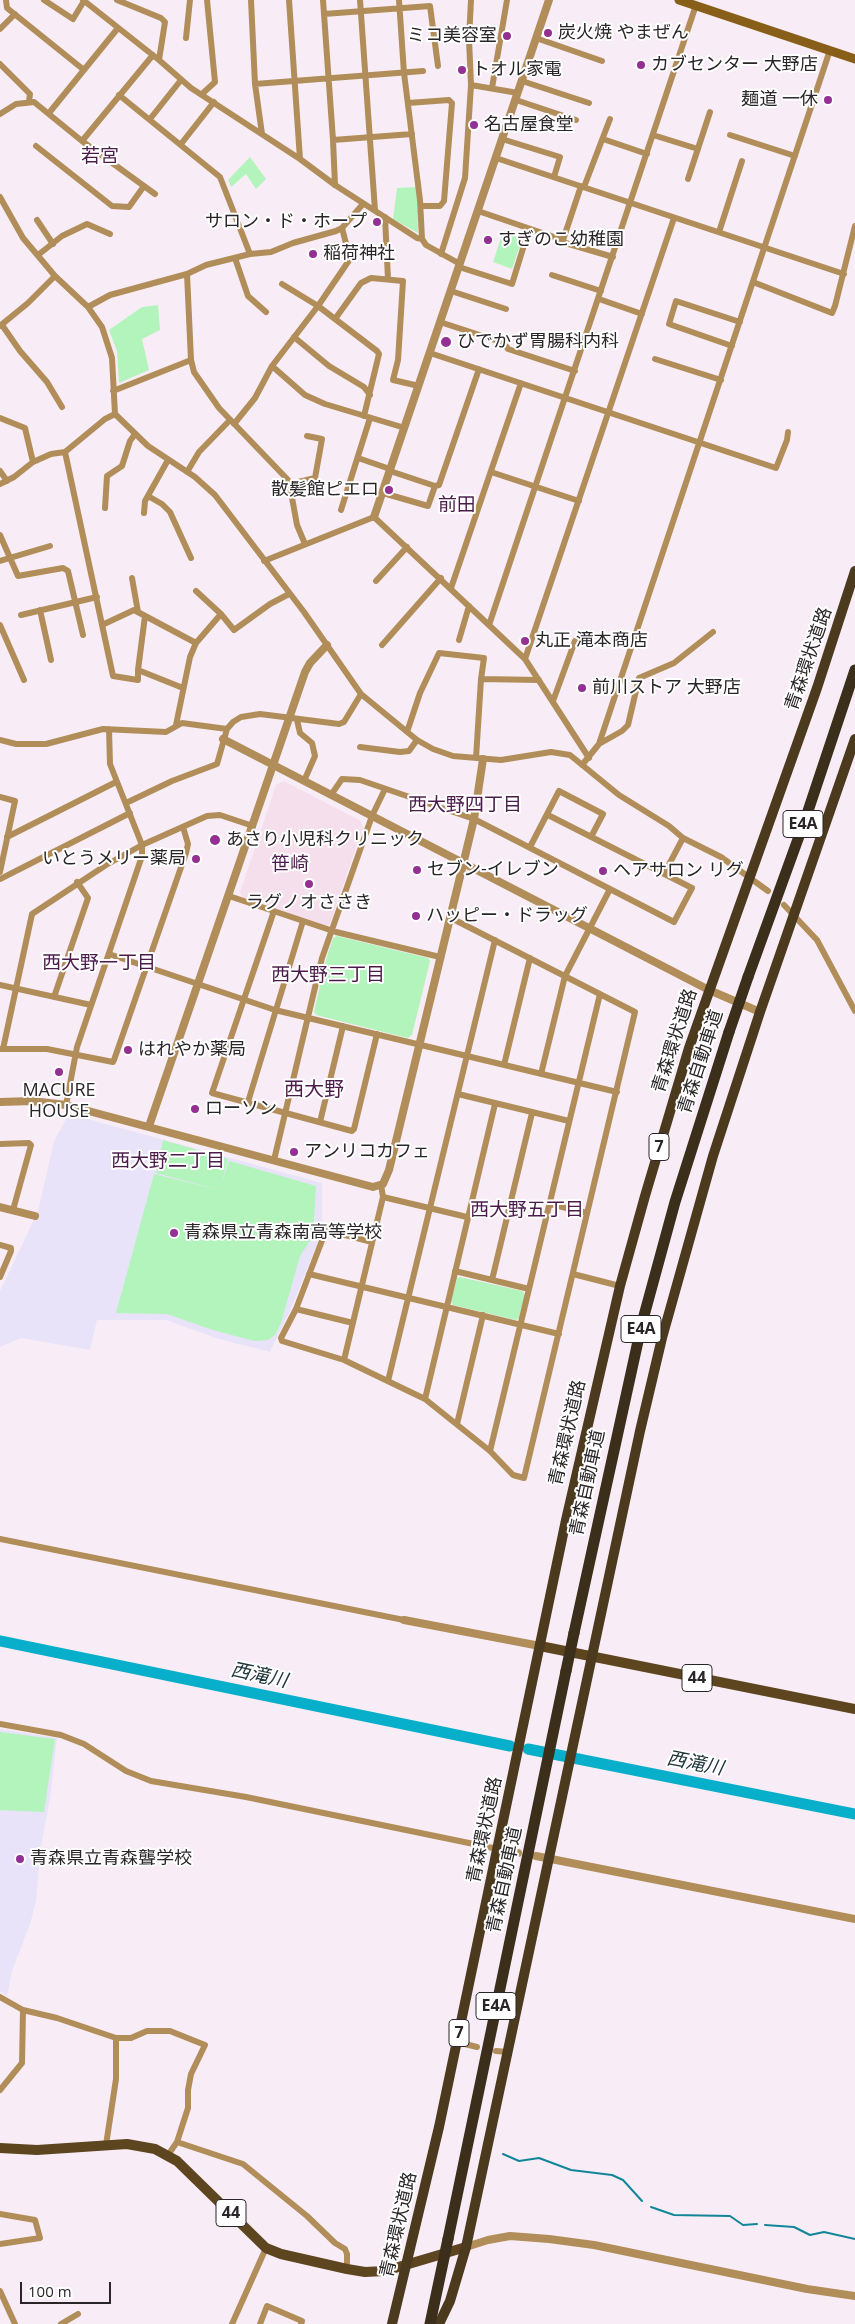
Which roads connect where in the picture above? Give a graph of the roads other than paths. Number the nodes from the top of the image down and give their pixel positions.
1 (6, 0) edge
2 (44, 0) edge
3 (83, 0) edge
4 (117, 0) edge
5 (190, 0) edge
6 (207, 0) edge
7 (251, 0) edge
8 (289, 0) edge
9 (323, 0) edge
10 (360, 0) edge
11 (399, 0) edge
12 (471, 0) edge
13 (507, 0) edge
14 (549, 0) edge
15 (679, 0) edge
16 (430, 3) edge
17 (696, 5) junction
18 (399, 8) junction
19 (361, 11) junction
20 (15, 14) junction
21 (324, 14) junction
22 (118, 28) junction
23 (0, 29) edge
24 (186, 38) dead end
25 (536, 38) junction
26 (830, 50) junction
27 (152, 55) junction
28 (855, 59) edge
29 (159, 60) junction
30 (602, 61) dead end
31 (0, 64) edge
32 (438, 66) dead end
33 (84, 70) junction
34 (423, 72) dead end
35 (404, 73) junction
36 (365, 76) junction
37 (328, 78) junction
38 (181, 80) junction
39 (296, 81) junction
40 (522, 81) junction
41 (255, 84) junction
42 (471, 85) junction
43 (492, 88) junction
44 (202, 94) junction
45 (120, 95) junction
46 (517, 97) junction
47 (29, 101) junction
48 (214, 102) junction
49 (408, 103) junction
50 (589, 103) dead end
51 (710, 112) dead end
52 (49, 113) junction
53 (0, 114) edge
54 (150, 119) junction
55 (610, 119) dead end
56 (576, 120) dead end
57 (262, 134) junction
58 (412, 134) junction
59 (653, 135) junction
60 (730, 135) dead end
61 (370, 138) junction
62 (603, 138) junction
63 (502, 139) junction
64 (333, 140) junction
65 (82, 141) junction
66 (181, 144) junction
67 (36, 146) dead end
68 (698, 150) junction
69 (647, 154) junction
70 (795, 156) junction
71 (496, 158) junction
72 (300, 159) junction
73 (742, 162) dead end
74 (554, 177) junction
75 (688, 179) dead end
76 (335, 185) junction
77 (144, 186) junction
78 (582, 187) junction
79 (155, 194) dead end
80 (0, 198) edge
81 (631, 203) junction
82 (363, 204) junction
83 (420, 206) junction
84 (375, 210) junction
85 (478, 211) junction
86 (385, 217) junction
87 (674, 218) junction
88 (37, 220) dead end
89 (855, 226) edge
90 (342, 228) junction
91 (529, 229) junction
92 (718, 232) junction
93 (110, 234) dead end
94 (422, 239) junction
95 (563, 240) junction
96 (52, 244) junction
97 (765, 248) junction
98 (250, 254) junction
99 (442, 254) junction
100 (38, 255) junction
101 (613, 257) junction
102 (235, 258) junction
103 (459, 266) junction
104 (187, 274) junction
105 (844, 274) junction
106 (552, 275) dead end
107 (55, 276) junction
108 (388, 279) junction
109 (753, 282) junction
110 (282, 284) dead end
111 (451, 291) junction
112 (602, 291) junction
113 (599, 299) junction
114 (318, 306) junction
115 (88, 307) junction
116 (506, 309) dead end
117 (266, 312) dead end
118 (642, 314) junction
119 (335, 319) junction
120 (440, 322) junction
121 (740, 322) junction
122 (1, 325) edge
123 (294, 337) junction
124 (732, 346) junction
125 (430, 353) junction
126 (655, 359) dead end
127 (191, 360) junction
128 (272, 366) junction
129 (479, 369) junction
130 (575, 371) junction
131 (721, 380) junction
132 (521, 383) junction
133 (419, 386) junction
134 (113, 391) junction
135 (370, 395) junction
136 (566, 397) junction
137 (62, 407) dead end
138 (610, 412) junction
139 (115, 414) junction
140 (367, 417) junction
141 (0, 418) edge
142 (232, 422) junction
143 (404, 428) junction
144 (788, 432) dead end
145 (135, 434) junction
146 (307, 436) dead end
147 (700, 442) junction
148 (65, 452) junction
149 (358, 458) junction
150 (168, 460) junction
151 (33, 462) junction
152 (390, 470) junction
153 (0, 471) edge
154 (187, 472) junction
155 (491, 472) junction
156 (3, 483) edge
157 (290, 484) junction
158 (435, 486) junction
159 (535, 486) junction
160 (383, 493) junction
161 (148, 496) junction
162 (579, 501) junction
163 (105, 508) dead end
164 (341, 510) dead end
165 (144, 513) dead end
166 (374, 517) junction
167 (0, 536) edge
168 (305, 544) junction
169 (50, 546) dead end
170 (407, 547) junction
171 (10, 558) junction
172 (191, 558) dead end
173 (0, 561) edge
174 (264, 561) junction
175 (854, 577) edge
176 (132, 578) dead end
177 (441, 578) junction
178 (376, 580) dead end
179 (451, 588) junction
180 (196, 591) dead end
181 (289, 594) junction
182 (97, 597) junction
183 (76, 602) junction
184 (469, 606) junction
185 (40, 610) junction
186 (138, 612) junction
187 (221, 614) junction
188 (21, 615) dead end
189 (145, 616) junction
190 (0, 625) edge
191 (102, 625) junction
192 (488, 625) junction
193 (714, 632) dead end
194 (83, 635) dead end
195 (459, 640) dead end
196 (575, 641) dead end
197 (196, 643) junction
198 (382, 644) dead end
199 (327, 645) junction
200 (525, 659) junction
201 (51, 660) dead end
202 (138, 670) junction
203 (855, 670) edge
204 (481, 679) junction
205 (24, 680) dead end
206 (539, 680) junction
207 (184, 688) junction
208 (361, 694) junction
209 (553, 701) junction
210 (293, 720) junction
211 (176, 725) junction
212 (109, 729) junction
213 (227, 729) junction
214 (407, 732) junction
215 (223, 739) junction
216 (855, 739) edge
217 (0, 740) edge
218 (417, 740) junction
219 (599, 744) junction
220 (360, 747) dead end
221 (480, 758) junction
222 (589, 758) junction
223 (274, 765) junction
224 (582, 766) junction
225 (304, 781) junction
226 (116, 782) junction
227 (385, 789) junction
228 (331, 795) junction
229 (0, 797) edge
230 (126, 803) junction
231 (130, 813) junction
232 (548, 814) junction
233 (372, 816) junction
234 (474, 819) junction
235 (253, 826) junction
236 (183, 827) junction
237 (7, 837) junction
238 (591, 837) junction
239 (683, 838) junction
240 (142, 845) junction
241 (530, 847) junction
242 (462, 863) junction
243 (0, 872) edge
244 (664, 874) junction
245 (749, 876) junction
246 (0, 879) edge
247 (77, 882) junction
248 (610, 889) junction
249 (768, 891) dead end
250 (229, 896) junction
251 (784, 905) dead end
252 (274, 911) junction
253 (794, 914) junction
254 (449, 917) junction
255 (303, 921) junction
256 (589, 928) junction
257 (331, 931) junction
258 (495, 940) junction
259 (110, 954) junction
260 (440, 957) junction
261 (530, 958) junction
262 (147, 967) junction
263 (565, 976) junction
264 (198, 984) junction
265 (0, 985) edge
266 (16, 989) junction
267 (709, 990) junction
268 (600, 994) junction
269 (54, 997) junction
270 (243, 1000) junction
271 (91, 1005) junction
272 (275, 1010) junction
273 (855, 1011) edge
274 (760, 1012) junction
275 (308, 1018) junction
276 (343, 1026) junction
277 (377, 1034) junction
278 (420, 1044) junction
279 (2, 1049) edge
280 (75, 1053) junction
281 (466, 1056) junction
282 (504, 1065) junction
283 (541, 1074) junction
284 (579, 1083) junction
285 (616, 1092) junction
286 (458, 1094) junction
287 (0, 1102) edge
288 (248, 1102) junction
289 (495, 1104) junction
290 (66, 1105) junction
291 (285, 1113) junction
292 (532, 1113) junction
293 (569, 1121) junction
294 (320, 1122) junction
295 (150, 1126) junction
296 (0, 1144) edge
297 (274, 1160) junction
298 (381, 1185) junction
299 (383, 1197) junction
300 (550, 1204) junction
301 (0, 1207) edge
302 (430, 1208) junction
303 (13, 1210) junction
304 (587, 1212) junction
305 (35, 1216) dead end
306 (467, 1217) junction
307 (372, 1242) junction
308 (0, 1245) edge
309 (455, 1271) junction
310 (309, 1274) junction
311 (573, 1274) junction
312 (0, 1277) edge
313 (492, 1280) junction
314 (362, 1286) junction
315 (620, 1286) junction
316 (529, 1289) junction
317 (408, 1298) junction
318 (446, 1307) junction
319 (296, 1309) junction
320 (483, 1316) junction
321 (353, 1323) junction
322 (520, 1325) junction
323 (559, 1334) junction
324 (344, 1360) junction
325 (388, 1381) junction
326 (425, 1399) junction
327 (457, 1424) junction
328 (490, 1451) junction
329 (0, 1539) edge
330 (404, 1620) joint
331 (540, 1646) junction
332 (592, 1657) junction
333 (855, 1709) edge
334 (0, 1724) edge
335 (498, 1849) junction
336 (518, 1853) dead end
337 (536, 1856) dead end
338 (549, 1859) junction
339 (855, 1919) edge
340 (0, 1997) edge
341 (23, 2010) junction
342 (116, 2038) junction
343 (457, 2042) junction
344 (477, 2047) dead end
345 (496, 2051) dead end
346 (508, 2052) junction
347 (0, 2090) edge
348 (177, 2142) junction
349 (106, 2145) junction
350 (0, 2148) edge
351 (168, 2155) junction
352 (0, 2214) edge
353 (0, 2244) edge
354 (466, 2247) junction
355 (266, 2248) junction
356 (407, 2266) junction
357 (347, 2269) junction
358 (0, 2292) edge
359 (855, 2296) edge
360 (78, 2314) dead end
361 (15, 2324) edge
362 (61, 2324) edge
363 (232, 2324) edge
364 (260, 2324) edge
365 (301, 2324) edge
366 (392, 2324) edge
367 (430, 2324) edge
368 (440, 2324) edge

1 - 20 street
2 - 3 street
3 - 22 street
4 - 29 street
5 - 24 street
6 - 44 street
7 - 41 street
8 - 39 street
9 - 21 street
10 - 19 street
11 - 18 street
12 - 42 street
13 - 43 street
14 - 25 street
15 - 17 main road
16 - 18 street
16 - 32 street
17 - 26 main road
17 - 59 street
18 - 19 street
18 - 35 street
19 - 21 street
19 - 36 street
20 - 23 street
20 - 33 street
21 - 37 street
22 - 27 street
22 - 33 street
25 - 30 street
25 - 40 street
26 - 28 main road
26 - 70 street
27 - 29 street
27 - 45 street
29 - 38 street
31 - 47 street
33 - 52 street
34 - 35 street
35 - 36 street
35 - 49 street
36 - 37 street
36 - 61 street
37 - 39 street
37 - 64 street
38 - 44 street
38 - 54 street
39 - 41 street
39 - 72 street
40 - 46 street
40 - 50 street
41 - 57 street
42 - 43 street
42 - 99 street
43 - 46 street
44 - 48 street
45 - 54 street
45 - 65 street
46 - 56 street
46 - 63 street
47 - 52 street
47 - 53 street
48 - 57 street
48 - 66 street
49 - 58 street
49 - 83 street
51 - 68 street
52 - 65 street
54 - 66 street
55 - 62 street
57 - 72 street
58 - 61 street
58 - 83 street
59 - 68 street
59 - 69 street
60 - 70 street
61 - 64 street
61 - 84 street
62 - 69 street
62 - 78 street
63 - 71 street
63 - 74 street
64 - 76 street
65 - 77 street
66 - 98 street
67 - 77 street
68 - 75 street
69 - 81 street
70 - 97 street
71 - 74 street
71 - 85 street
72 - 76 street
73 - 92 street
74 - 78 street
76 - 82 street
77 - 79 street
78 - 81 street
78 - 95 street
80 - 100 street
81 - 87 street
81 - 101 street
82 - 84 street
82 - 90 street
83 - 94 street
84 - 86 street
85 - 91 street
85 - 103 street
86 - 94 street
86 - 108 street
87 - 92 street
87 - 118 street
88 - 96 street
89 - 105 street
90 - 98 street
90 - 114 street
91 - 95 street
91 - 103 street
92 - 97 street
93 - 96 street
94 - 99 street
95 - 101 street
96 - 100 street
97 - 105 street
97 - 109 street
98 - 102 street
99 - 103 street
100 - 107 street
101 - 112 street
102 - 104 street
102 - 117 street
103 - 111 street
104 - 115 street
104 - 127 street
105 - 109 street
106 - 112 street
107 - 115 street
107 - 122 street
108 - 119 street
108 - 133 street
109 - 121 street
110 - 114 street
111 - 116 street
111 - 120 street
112 - 113 street
113 - 118 street
113 - 130 street
114 - 119 street
114 - 123 street
115 - 134 street
118 - 138 street
119 - 135 street
120 - 125 street
120 - 130 street
121 - 124 street
121 - 124 street
122 - 137 street
123 - 128 street
123 - 135 street
124 - 131 street
125 - 129 street
125 - 133 street
126 - 131 street
127 - 134 street
127 - 142 street
128 - 140 street
128 - 142 street
129 - 132 street
129 - 158 street
130 - 136 street
131 - 147 street
132 - 136 street
132 - 155 street
133 - 143 street
134 - 139 street
135 - 140 street
136 - 138 street
136 - 159 street
138 - 147 street
138 - 162 street
139 - 145 street
139 - 148 street
140 - 143 street
140 - 149 street
141 - 151 street
142 - 154 street
142 - 157 street
143 - 152 street
144 - 147 street
145 - 150 street
145 - 163 street
146 - 157 street
147 - 219 street
148 - 151 street
148 - 182 street
149 - 152 street
149 - 164 street
150 - 154 street
150 - 161 street
151 - 156 street
152 - 158 street
152 - 160 street
153 - 156 street
154 - 174 street
155 - 159 street
155 - 179 street
157 - 168 street
158 - 160 street
159 - 162 street
159 - 192 street
160 - 166 street
161 - 165 street
161 - 172 street
162 - 200 street
166 - 168 street
166 - 170 street
167 - 171 street
168 - 174 street
169 - 171 street
170 - 177 street
170 - 178 street
171 - 173 street
171 - 183 street
174 - 181 street
175 - 245 highway, 青森環状道路 / 7
176 - 186 street
177 - 179 street
177 - 198 street
179 - 184 street
180 - 187 street
181 - 187 street
181 - 199 street
182 - 183 street
182 - 191 street
183 - 185 street
183 - 194 street
184 - 192 street
184 - 195 street
185 - 188 street
185 - 201 street
186 - 189 street
186 - 191 street
187 - 197 street
189 - 197 street
189 - 202 street
190 - 205 street
191 - 202 street
192 - 200 street
193 - 219 street
196 - 209 street
197 - 207 street
199 - 208 street
199 - 210 street
200 - 206 street
202 - 207 street
203 - 367 highway, 青森自動車道 / E4A, bridge
204 - 206 street
204 - 214 street
204 - 221 street
206 - 209 street
207 - 211 street
208 - 210 street
208 - 214 street
209 - 222 street
210 - 213 street
210 - 223 street
210 - 225 street
211 - 212 street
211 - 213 street
212 - 217 street
212 - 226 street
213 - 215 street
214 - 218 street
215 - 223 street
215 - 230 street
216 - 253 highway
218 - 220 street
218 - 221 street
219 - 222 street
221 - 224 street
221 - 234 street
222 - 224 street
223 - 225 street
223 - 235 street
224 - 239 street
225 - 228 street
226 - 230 street
226 - 237 street
227 - 228 street
227 - 233 street
227 - 234 street
228 - 233 street
229 - 237 street
230 - 231 street
231 - 240 street
231 - 246 street
232 - 238 street
232 - 238 street
232 - 241 street
233 - 242 street
233 - 257 street
234 - 241 street
234 - 242 street
235 - 236 street
235 - 250 street
236 - 240 street
236 - 262 street
237 - 243 street
238 - 244 street
239 - 244 street
239 - 245 street
240 - 247 street
240 - 259 street
241 - 248 street
242 - 254 street
242 - 256 street
244 - 248 street
245 - 249 street
245 - 267 highway, 青森環状道路 / 7
247 - 266 street
247 - 269 street
248 - 256 street
250 - 252 street
250 - 264 street
251 - 253 street
252 - 255 street
252 - 270 street
253 - 273 street
253 - 274 highway
254 - 258 street
254 - 260 street
255 - 257 street
255 - 272 street
256 - 263 street
256 - 267 street
257 - 260 street
257 - 275 street
258 - 261 street
258 - 281 street
259 - 262 street
259 - 271 street
260 - 278 street
261 - 263 street
261 - 282 street
262 - 264 street
262 - 280 street
263 - 268 street
263 - 283 street
264 - 270 street
264 - 295 street
265 - 266 street
266 - 269 street
266 - 279 street
267 - 274 street
267 - 315 highway, 青森環状道路 / 7
268 - 284 street
268 - 285 street
269 - 271 street
270 - 272 street
270 - 288 street
271 - 280 street
272 - 275 street
272 - 288 street
274 - 332 highway
275 - 276 street
275 - 291 street
276 - 277 street
276 - 294 street
277 - 278 street
277 - 294 street
278 - 281 street
278 - 298 street
279 - 280 street
280 - 290 street
281 - 282 street
281 - 286 street
282 - 283 street
283 - 284 street
284 - 285 street
284 - 293 street
285 - 304 street
286 - 289 street
286 - 302 street
287 - 290 street
288 - 291 street
289 - 292 street
289 - 306 street
290 - 295 street
291 - 294 street
291 - 297 street
292 - 293 street
292 - 313 street
293 - 300 street
295 - 297 street
296 - 303 street
297 - 298 street
298 - 299 street
299 - 302 street
299 - 307 street
300 - 304 street
300 - 316 street
301 - 303 street
302 - 306 street
302 - 317 street
303 - 305 street
304 - 311 street
306 - 309 street
307 - 310 street
307 - 314 street
308 - 312 street
309 - 313 street
309 - 318 street
310 - 314 street
310 - 319 street
311 - 315 street
311 - 323 street
313 - 316 street
314 - 317 street
314 - 321 street
315 - 331 highway, 青森環状道路 / 7
316 - 322 street
317 - 318 street
317 - 325 street
318 - 320 street
318 - 326 street
319 - 321 street
319 - 324 street
320 - 322 street
320 - 327 street
321 - 324 street
322 - 323 street
322 - 328 street
323 - 328 street
324 - 325 street
325 - 326 street
326 - 327 street
327 - 328 street
329 - 330 street
330 - 331 street
331 - 332 main road, 44
331 - 335 highway, 青森環状道路 / 7
332 - 333 main road, 44
332 - 338 highway
334 - 335 street
335 - 336 street
335 - 343 highway, 青森環状道路 / 7
337 - 338 street
338 - 339 street
338 - 346 highway
340 - 341 street
341 - 342 street
341 - 347 street
342 - 348 street
342 - 349 street
343 - 344 street
343 - 356 highway, 青森環状道路 / 7
345 - 346 street
346 - 354 highway
348 - 351 street
348 - 357 street
349 - 350 main road, 44
349 - 351 main road, 44
351 - 355 main road, 44
352 - 353 street
354 - 356 main road, 44
354 - 359 street
354 - 368 highway
355 - 357 main road, 44
355 - 363 street
356 - 357 main road, 44
356 - 366 highway, 青森環状道路 / 7
358 - 361 street
360 - 362 street
364 - 365 street

